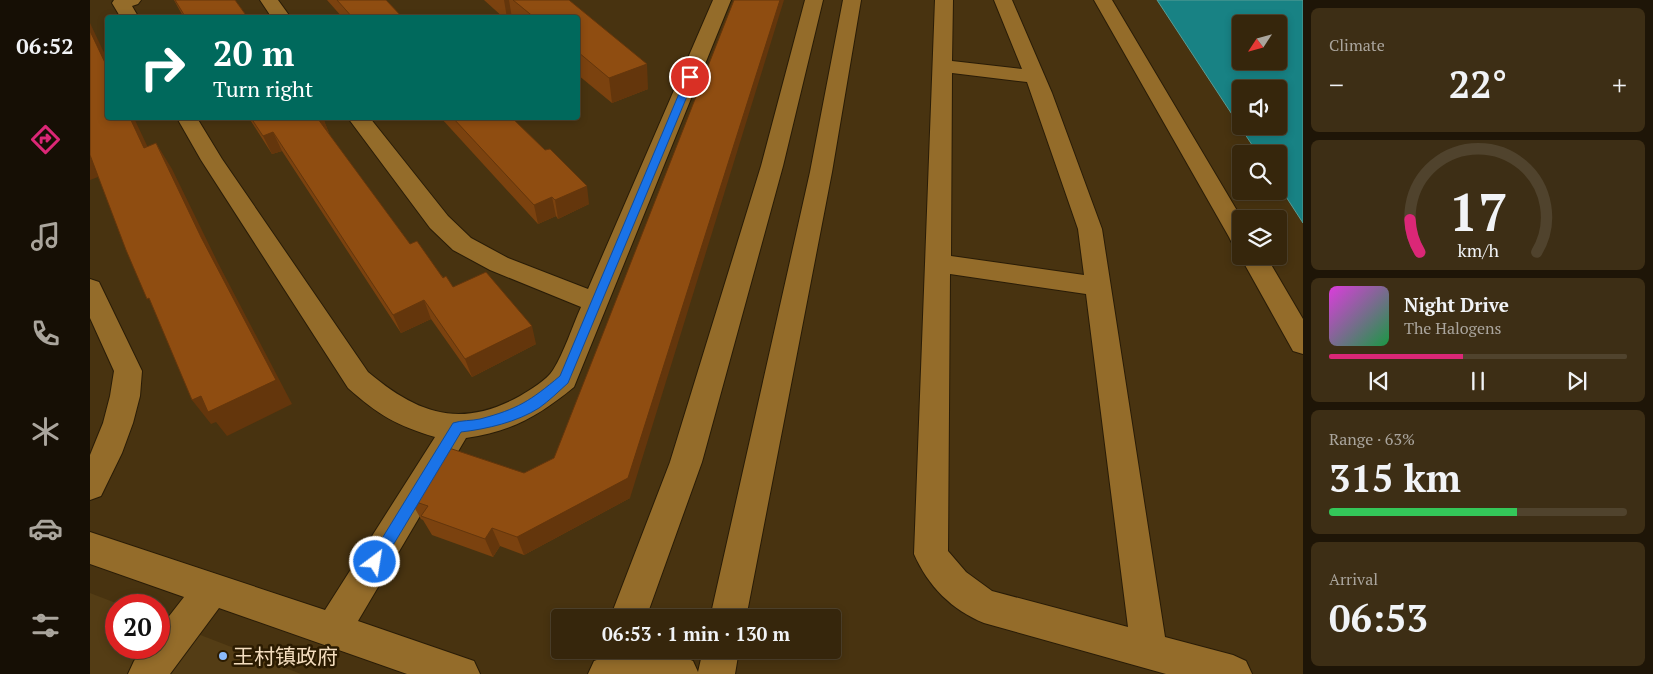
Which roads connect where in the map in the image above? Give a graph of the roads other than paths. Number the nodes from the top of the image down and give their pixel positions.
1 (132, 0) edge
2 (269, 0) edge
3 (814, 0) edge
4 (852, 0) edge
5 (944, 0) edge
6 (1003, 0) edge
7 (1103, 0) edge
8 (717, 2) edge
9 (128, 15) edge
10 (280, 15) edge
11 (942, 66) junction
12 (1035, 77) junction
13 (189, 120) edge
14 (361, 120) edge
15 (1232, 222) edge
16 (937, 263) junction
17 (1258, 265) edge
18 (1098, 286) junction
19 (90, 289) edge
20 (596, 303) junction
21 (1303, 343) edge
22 (458, 427) junction
23 (90, 486) edge
24 (90, 548) edge
25 (212, 590) junction
26 (631, 609) edge
27 (730, 609) edge
28 (333, 630) junction
29 (1148, 651) junction
30 (613, 659) edge
31 (719, 659) edge
32 (147, 674) edge
33 (461, 674) edge
34 (607, 674) edge
35 (680, 674) edge
36 (716, 674) edge
37 (1232, 674) edge

1 - 9 street
2 - 10 street
3 - 26 street
4 - 27 street
5 - 11 street
6 - 12 street
7 - 15 street
8 - 20 street
11 - 12 street
11 - 16 street
12 - 18 street
13 - 22 street
14 - 20 street
16 - 18 street
16 - 29 street
17 - 21 street
18 - 29 street
19 - 23 street
20 - 22 street
22 - 28 street
24 - 25 street
25 - 28 street
25 - 32 street
28 - 33 street
29 - 37 street
30 - 34 street
31 - 36 street
34 - 35 street

